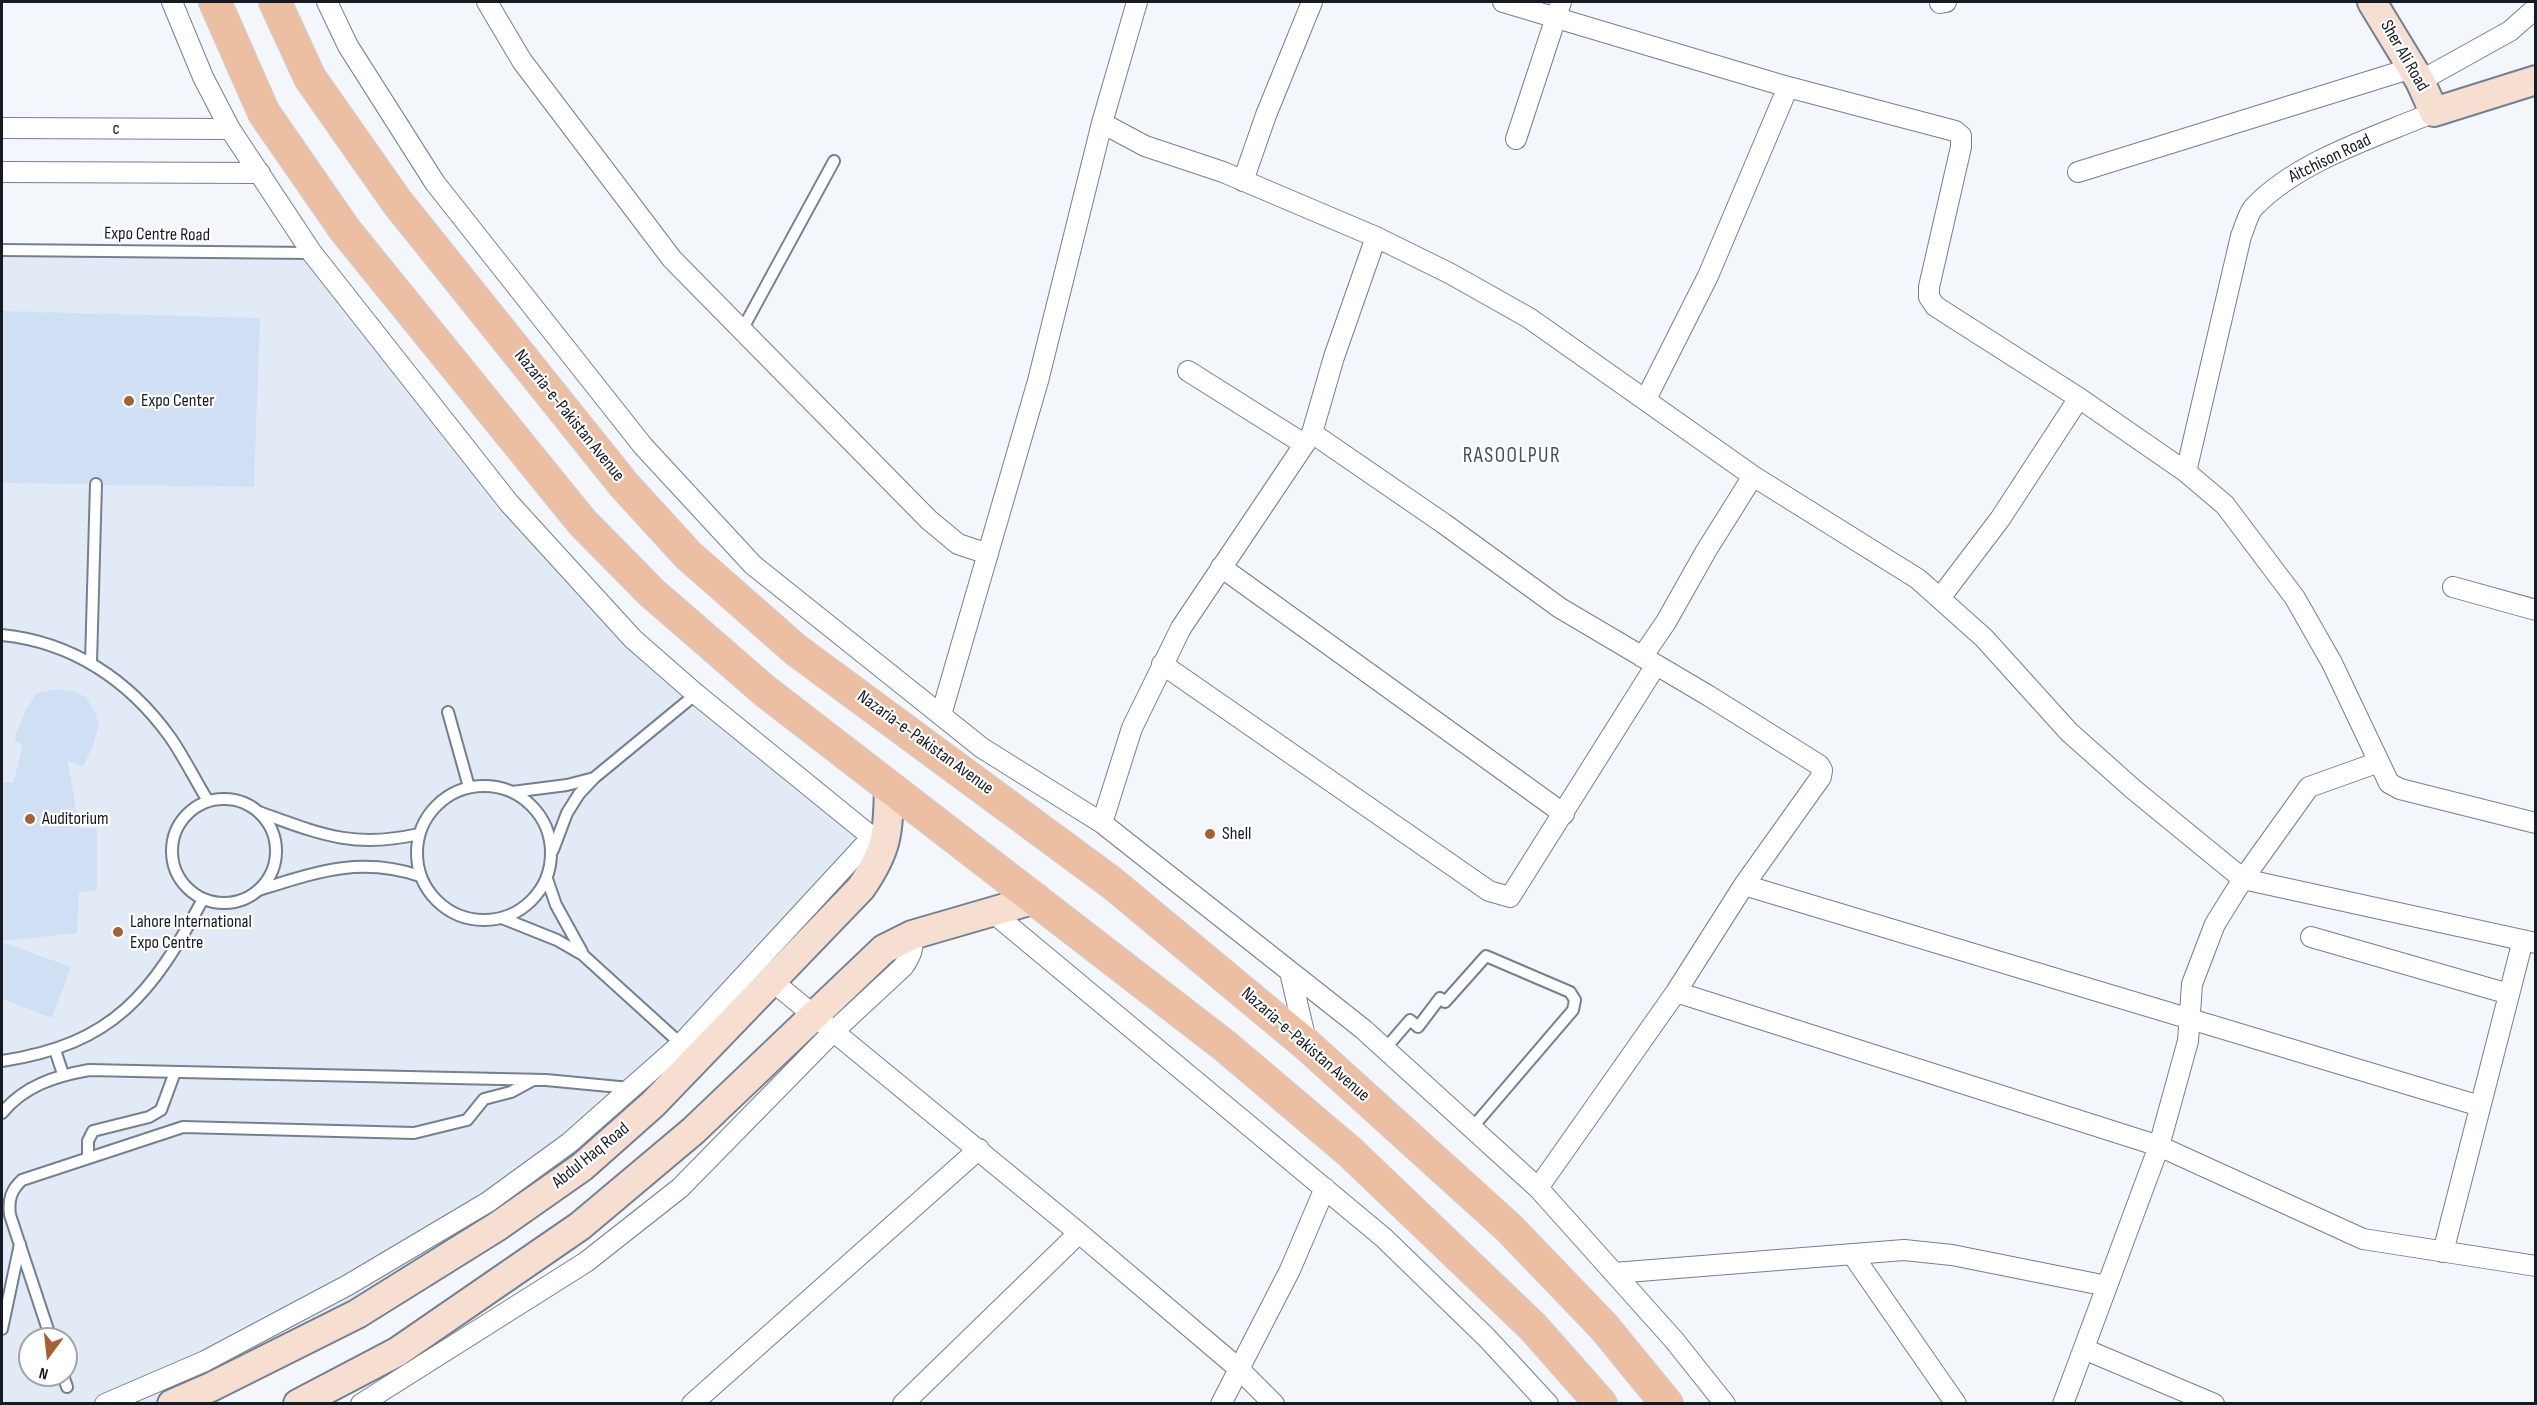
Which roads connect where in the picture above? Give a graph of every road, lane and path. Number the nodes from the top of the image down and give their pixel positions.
1 (171, 2) edge
2 (215, 2) edge
3 (275, 2) edge
4 (327, 2) edge
5 (487, 2) edge
6 (1137, 2) edge
7 (1312, 2) edge
8 (1503, 2) edge
9 (2372, 2) edge
10 (2535, 8) edge
11 (1558, 10) edge
12 (2416, 75) junction
13 (2535, 80) edge
14 (1788, 87) junction
15 (2434, 112) junction
16 (1102, 123) junction
17 (2, 128) edge
18 (230, 129) junction
19 (1516, 139) dead end
20 (834, 161) dead end
21 (2078, 171) dead end
22 (2, 172) edge
23 (260, 173) junction
24 (1243, 181) junction
25 (1376, 237) junction
26 (2, 250) edge
27 (312, 253) junction
28 (742, 330) junction
29 (1188, 371) dead end
30 (2079, 398) junction
31 (1646, 399) junction
32 (1308, 438) junction
33 (2186, 472) junction
34 (1753, 476) junction
35 (96, 484) dead end
36 (988, 554) junction
37 (1221, 567) junction
38 (2453, 587) dead end
39 (1940, 598) junction
40 (2535, 610) edge
41 (2, 635) edge
42 (1649, 661) junction
43 (91, 662) junction
44 (1162, 664) junction
45 (696, 694) junction
46 (448, 712) dead end
47 (941, 715) junction
48 (2379, 762) junction
49 (1010, 768) junction
50 (594, 778) junction
51 (469, 787) junction
52 (889, 787) junction
53 (991, 791) junction
54 (512, 792) junction
55 (208, 801) junction
56 (257, 811) junction
57 (1564, 814) junction
58 (1102, 823) junction
59 (2535, 823) edge
60 (419, 834) junction
61 (879, 840) junction
62 (552, 856) junction
63 (420, 876) junction
64 (547, 879) junction
65 (2243, 879) junction
66 (1744, 885) junction
67 (258, 890) junction
68 (202, 899) junction
69 (1036, 899) junction
70 (991, 911) junction
71 (502, 918) junction
72 (2311, 938) dead end
73 (2529, 942) edge
74 (583, 955) junction
75 (1290, 972) junction
76 (772, 981) junction
77 (1676, 992) junction
78 (2509, 994) junction
79 (2190, 1021) junction
80 (824, 1024) junction
81 (1307, 1045) junction
82 (1385, 1049) junction
83 (55, 1050) junction
84 (688, 1052) junction
85 (2, 1061) edge
86 (175, 1072) junction
87 (63, 1074) junction
88 (533, 1080) junction
89 (643, 1096) junction
90 (2480, 1106) junction
91 (2, 1113) edge
92 (1472, 1128) junction
93 (2159, 1146) junction
94 (979, 1149) junction
95 (88, 1158) junction
96 (1325, 1188) junction
97 (1538, 1188) junction
98 (1079, 1233) junction
99 (20, 1244) junction
100 (2443, 1252) junction
101 (1852, 1254) junction
102 (2535, 1266) edge
103 (1614, 1273) junction
104 (2107, 1286) junction
105 (47, 1327) edge
106 (2, 1329) edge
107 (2084, 1349) junction
108 (1238, 1368) junction
109 (105, 1404) edge
110 (172, 1404) edge
111 (298, 1404) edge
112 (361, 1404) edge
113 (692, 1404) edge
114 (903, 1404) edge
115 (1221, 1404) edge
116 (1274, 1404) edge
117 (1548, 1404) edge
118 (1601, 1404) edge
119 (1667, 1404) edge
120 (1725, 1404) edge
121 (1956, 1404) edge
122 (2064, 1404) edge
123 (2214, 1404) edge

1 - 18 street
2 - 52 main road
3 - 53 main road, Nazaria-e-Pakistan Avenue
4 - 47 street
5 - 28 street
6 - 16 street
7 - 24 street
8 - 11 street
9 - 12 main road, Sher Ali Road
10 - 12 street
11 - 14 street
11 - 19 street
12 - 15 main road, Sher Ali Road
12 - 21 street
13 - 15 main road, Aitchison Road
14 - 30 street
14 - 31 street
15 - 33 street, Aitchison Road
16 - 24 street
16 - 36 street
17 - 18 street, c
18 - 23 street
20 - 28 lane
22 - 23 street
23 - 27 street
24 - 25 street
25 - 31 street
25 - 32 street
26 - 27 lane, Expo Centre Road
27 - 45 street
28 - 36 street
29 - 32 street
30 - 33 street
30 - 39 street
31 - 34 street
32 - 37 street
32 - 42 street
33 - 48 street
34 - 39 street
34 - 42 street
35 - 43 lane
36 - 47 street
37 - 44 street
37 - 57 street
38 - 40 street
39 - 65 street
41 - 43 lane
42 - 57 street
42 - 66 street
43 - 55 lane
44 - 57 street
44 - 58 street
45 - 50 lane
45 - 61 street
46 - 51 lane
47 - 49 street
48 - 59 street
48 - 65 street
49 - 53 street
49 - 58 street
50 - 54 lane
50 - 62 lane
51 - 54 lane
51 - 60 lane
52 - 61 main road, Abdul Haq Road
52 - 69 main road
53 - 81 main road, Nazaria-e-Pakistan Avenue
54 - 62 lane
55 - 56 lane
55 - 68 lane
56 - 60 lane
56 - 67 lane
58 - 75 street
60 - 63 lane
61 - 76 main road, Abdul Haq Road
61 - 84 street
62 - 64 lane
63 - 67 lane
63 - 71 lane
64 - 71 lane
64 - 74 lane
65 - 73 street
65 - 79 street
66 - 77 street
66 - 79 street
67 - 68 lane
68 - 83 lane
69 - 70 main road
69 - 118 main road
70 - 80 main road
70 - 96 street
71 - 74 lane
72 - 78 street
73 - 78 street
74 - 84 lane
75 - 81 street
75 - 82 street
76 - 80 street
76 - 84 main road, Abdul Haq Road
77 - 93 street
77 - 97 street
78 - 90 street
79 - 90 street
79 - 93 street
80 - 94 street
80 - 111 main road
80 - 112 street
81 - 119 main road, Nazaria-e-Pakistan Avenue
82 - 92 street
82 - 92 lane
83 - 85 lane
83 - 87 lane
84 - 89 main road, Abdul Haq Road
86 - 87 lane
86 - 88 lane
86 - 95 lane
87 - 91 lane
88 - 89 lane
88 - 95 lane
89 - 109 street
89 - 110 main road, Abdul Haq Road
90 - 100 street
92 - 97 street
93 - 100 street
93 - 104 street
94 - 98 street
94 - 113 street
95 - 99 lane
96 - 108 street
96 - 117 street
97 - 103 street
98 - 108 street
98 - 114 street
99 - 105 lane
99 - 106 lane
100 - 102 street
101 - 103 street
101 - 104 street
101 - 121 street
103 - 120 street
104 - 107 street
107 - 122 street
107 - 123 street
108 - 115 street
108 - 116 street

